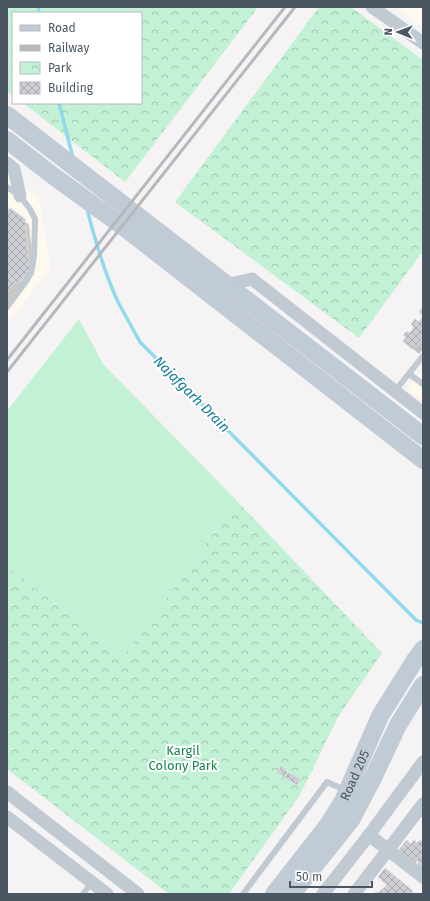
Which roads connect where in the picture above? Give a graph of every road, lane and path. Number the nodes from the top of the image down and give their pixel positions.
1 (372, 7) edge
2 (423, 43) edge
3 (7, 115) edge
4 (7, 140) edge
5 (7, 163) edge
6 (7, 187) edge
7 (20, 196) junction
8 (226, 284) junction
9 (7, 306) edge
10 (423, 356) edge
11 (409, 374) junction
12 (423, 384) edge
13 (395, 391) junction
14 (423, 413) edge
15 (423, 436) edge
16 (423, 460) edge
17 (419, 655) edge
18 (423, 685) edge
19 (423, 762) edge
20 (347, 791) junction
21 (7, 792) edge
22 (423, 804) edge
23 (28, 808) junction
24 (12, 820) edge
25 (369, 835) junction
26 (78, 848) junction
27 (388, 850) junction
28 (66, 863) junction
29 (423, 877) edge
30 (92, 882) junction
31 (83, 894) edge
32 (107, 894) edge
33 (138, 894) edge
34 (243, 894) edge
35 (274, 894) edge
36 (292, 894) edge
37 (323, 894) edge
38 (354, 894) edge

1 - 2 street
3 - 8 street
4 - 16 street
5 - 7 street
6 - 7 lane
7 - 9 lane
8 - 13 street
8 - 15 street
10 - 11 lane
11 - 12 lane
11 - 13 lane
13 - 14 street
17 - 20 street, Road 205
18 - 36 street, Road 205
19 - 25 street
20 - 34 lane
20 - 35 street, Road 205
21 - 23 street
22 - 27 street
23 - 24 street
23 - 26 street
24 - 28 street
25 - 27 street
25 - 37 street
26 - 28 street
26 - 33 street
27 - 29 street
27 - 38 street
28 - 30 street
30 - 31 lane
30 - 32 street

